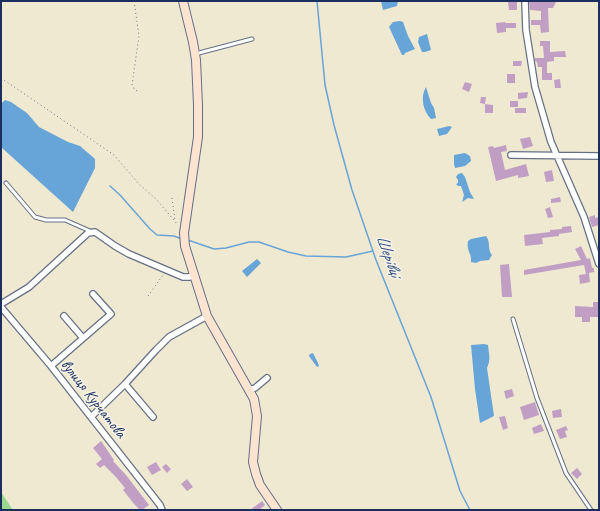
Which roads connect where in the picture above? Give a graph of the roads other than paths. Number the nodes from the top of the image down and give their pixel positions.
1 (182, 1) edge
2 (526, 1) edge
3 (252, 39) dead end
4 (195, 54) junction
5 (511, 155) dead end
6 (557, 155) junction
7 (599, 156) edge
8 (6, 183) dead end
9 (91, 232) junction
10 (599, 264) edge
11 (193, 276) junction
12 (93, 294) dead end
13 (1, 306) edge
14 (64, 316) dead end
15 (207, 316) junction
16 (513, 319) dead end
17 (83, 338) junction
18 (50, 366) junction
19 (267, 378) dead end
20 (125, 384) junction
21 (249, 390) junction
22 (91, 417) junction
23 (152, 417) dead end
24 (162, 510) edge
25 (277, 510) edge
26 (591, 510) edge

1 - 4 street
2 - 6 street
3 - 4 lane
4 - 11 street
5 - 6 street
6 - 7 street
6 - 10 street
8 - 9 lane
9 - 11 street
9 - 13 street
11 - 15 street
12 - 17 street
13 - 18 street, вулиця Курчатова
14 - 17 street
15 - 20 street
15 - 21 street
16 - 26 lane
17 - 18 street
18 - 22 street, вулиця Курчатова
19 - 21 street
20 - 22 street
20 - 23 street
21 - 25 street
22 - 24 street, вулиця Курчатова

